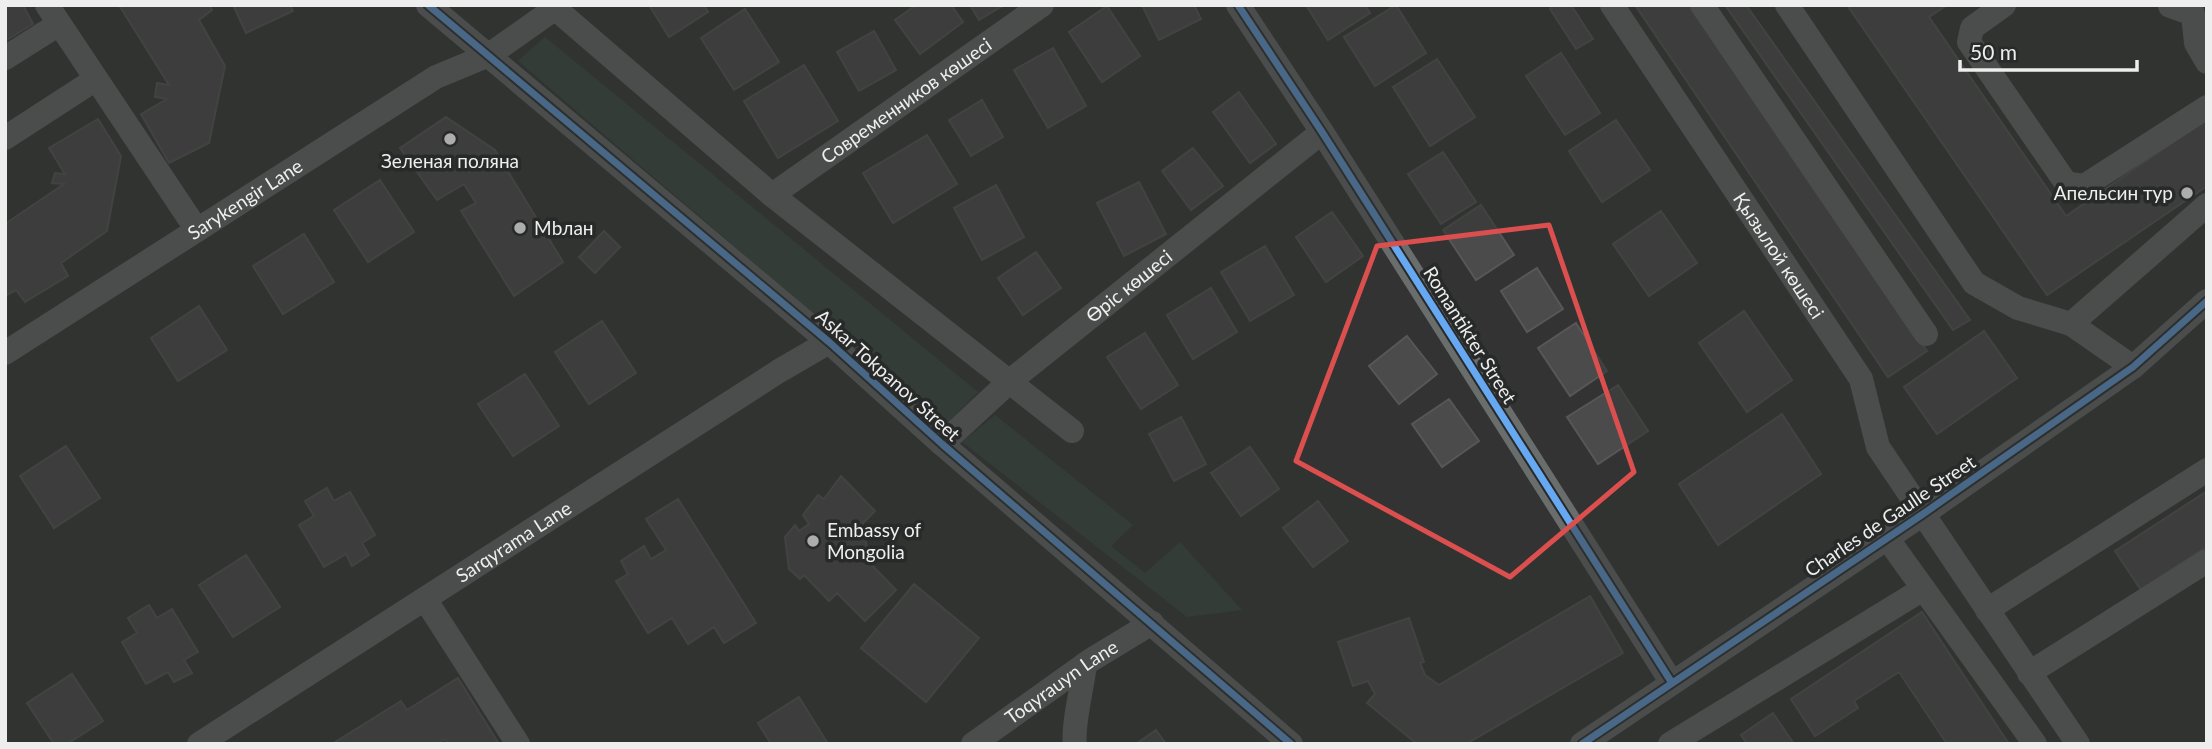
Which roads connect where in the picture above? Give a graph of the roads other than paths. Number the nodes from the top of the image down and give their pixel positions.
1 (428, 5) edge
2 (1042, 5) edge
3 (1238, 5) edge
4 (1612, 5) edge
5 (1702, 5) edge
6 (1787, 5) edge
7 (2004, 5) edge
8 (556, 6) edge
9 (2170, 6) edge
10 (53, 15) edge
11 (489, 55) junction
12 (5, 58) edge
13 (2207, 62) edge
14 (96, 79) junction
15 (2207, 107) edge
16 (1322, 132) junction
17 (5, 138) edge
18 (772, 195) junction
19 (2207, 205) edge
20 (197, 230) junction
21 (2207, 301) edge
22 (2071, 324) junction
23 (1926, 334) dead end
24 (829, 342) junction
25 (5, 353) edge
26 (2133, 367) junction
27 (1010, 382) junction
28 (1072, 431) dead end
29 (942, 444) junction
30 (2207, 470) edge
31 (1923, 514) junction
32 (1887, 538) junction
33 (2207, 561) edge
34 (1923, 589) junction
35 (425, 599) junction
36 (1987, 610) junction
37 (1152, 623) junction
38 (1086, 664) junction
39 (2029, 673) junction
40 (1672, 683) junction
41 (199, 744) edge
42 (518, 744) edge
43 (973, 744) edge
44 (1075, 744) edge
45 (1291, 744) edge
46 (1582, 744) edge
47 (1670, 744) edge
48 (2035, 744) edge
49 (2078, 744) edge

1 - 11 street, Askar Tokpanov Street
2 - 18 street, Современников көшесі
3 - 16 street, Romantikter Street
4 - 31 street, Қызылой көшесі
5 - 23 street
6 - 22 street
7 - 15 street
8 - 11 street, Sarykengir Lane
8 - 18 street
9 - 13 street
10 - 12 street
10 - 14 street
11 - 20 street, Sarykengir Lane
11 - 24 street, Askar Tokpanov Street
14 - 17 street
14 - 20 street
16 - 27 street, Өріс көшесі
16 - 40 street, Romantikter Street
18 - 27 street
19 - 22 street
20 - 25 street, Sarykengir Lane
21 - 26 street, Charles de Gaulle Street
22 - 26 street
24 - 29 street, Askar Tokpanov Street
24 - 35 street, Sarqyrama Lane
26 - 31 street, Charles de Gaulle Street
27 - 28 street
27 - 29 street, Өріс көшесі
29 - 37 street, Askar Tokpanov Street
30 - 36 street
31 - 32 street, Charles de Gaulle Street
31 - 36 street, Қызылой көшесі
32 - 34 street
32 - 40 street, Charles de Gaulle Street
33 - 39 street
34 - 47 street
34 - 48 street
35 - 41 street, Sarqyrama Lane
35 - 42 street
36 - 39 street, Қызылой көшесі
37 - 38 street, Toqyrauyn Lane
37 - 45 street, Askar Tokpanov Street
38 - 43 street, Toqyrauyn Lane
38 - 44 street
39 - 49 street, Қызылой көшесі
40 - 46 street, Charles de Gaulle Street

